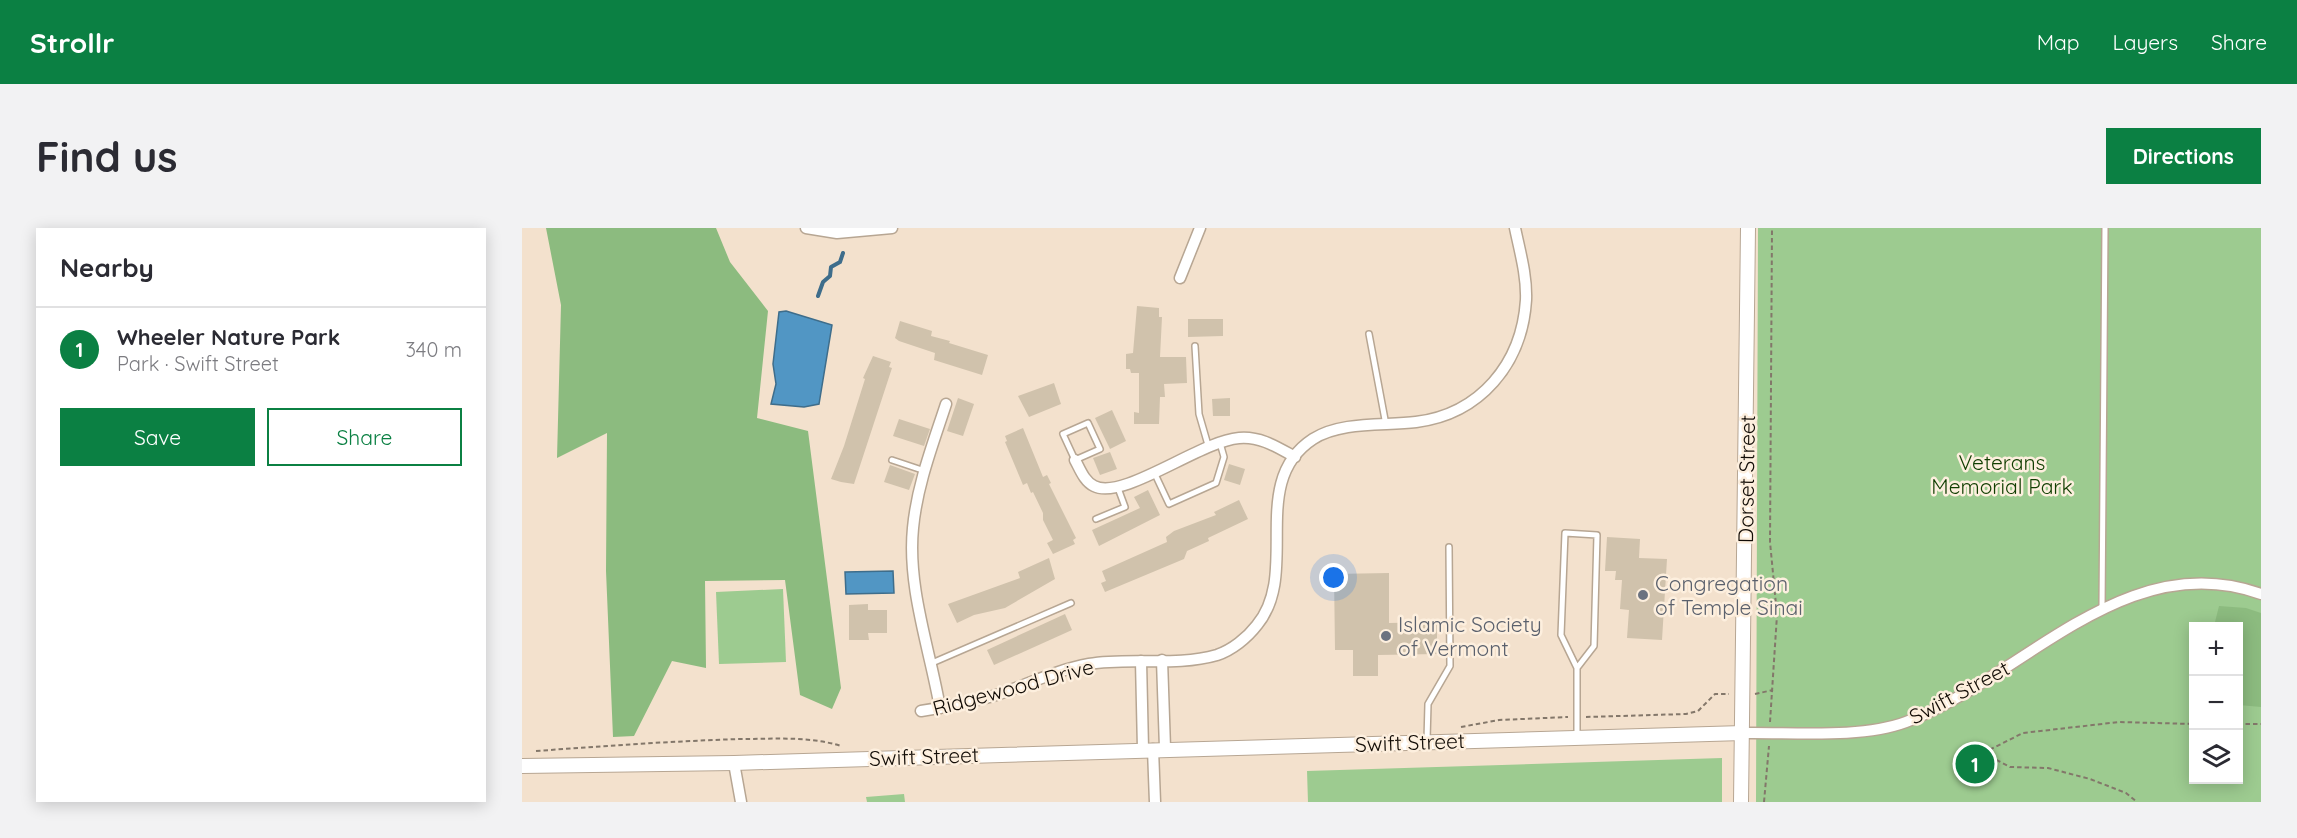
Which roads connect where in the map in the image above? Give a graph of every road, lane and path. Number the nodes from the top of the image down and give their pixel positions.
1 (806, 228) edge
2 (892, 228) edge
3 (1200, 228) edge
4 (1515, 228) edge
5 (1748, 228) edge
6 (1772, 228) edge
7 (2105, 228) edge
8 (1180, 278) dead end
9 (1369, 334) dead end
10 (1195, 346) dead end
11 (946, 404) dead end
12 (1386, 425) junction
13 (1219, 442) junction
14 (1208, 445) junction
15 (1295, 456) junction
16 (892, 460) dead end
17 (1075, 460) junction
18 (925, 471) junction
19 (1154, 471) junction
20 (1119, 488) junction
21 (1096, 519) dead end
22 (1449, 547) dead end
23 (2261, 594) edge
24 (1071, 603) dead end
25 (2102, 609) junction
26 (1162, 660) junction
27 (1141, 661) junction
28 (932, 663) junction
29 (1577, 668) junction
30 (1728, 694) dead end
31 (1757, 694) dead end
32 (940, 708) junction
33 (921, 711) dead end
34 (1577, 717) junction
35 (2189, 723) edge
36 (2243, 724) edge
37 (2261, 724) edge
38 (1459, 728) dead end
39 (1743, 733) junction
40 (1577, 738) junction
41 (1426, 742) junction
42 (851, 749) dead end
43 (1154, 749) junction
44 (533, 752) dead end
45 (734, 763) junction
46 (522, 766) edge
47 (741, 802) edge
48 (1155, 802) edge
49 (1741, 802) edge
50 (2137, 802) edge

1 - 2 street
3 - 8 street
4 - 12 street, Ridgewood Drive
5 - 39 street, Dorset Street
6 - 31 path
7 - 25 lane
9 - 12 lane
10 - 14 lane
11 - 18 street
12 - 15 street, Ridgewood Drive
13 - 14 street
13 - 15 street
13 - 19 lane
14 - 19 street
15 - 26 street, Ridgewood Drive
16 - 18 lane
17 - 17 lane
17 - 20 street
18 - 28 street
19 - 20 street
20 - 21 lane
22 - 41 lane
23 - 25 street, Swift Street
24 - 28 lane
25 - 39 street, Swift Street
26 - 27 street, Ridgewood Drive
26 - 43 street
27 - 32 street, Ridgewood Drive
27 - 43 street
28 - 32 street
29 - 29 lane
29 - 34 lane
30 - 34 path
32 - 33 street, Ridgewood Drive
34 - 38 path
34 - 40 lane
35 - 50 path
36 - 37 path
39 - 40 street, Swift Street
39 - 49 street, Dorset Street
40 - 41 street, Swift Street
41 - 43 street, Swift Street
42 - 44 path
43 - 45 street, Swift Street
43 - 48 street
45 - 46 street, Swift Street
45 - 47 street

